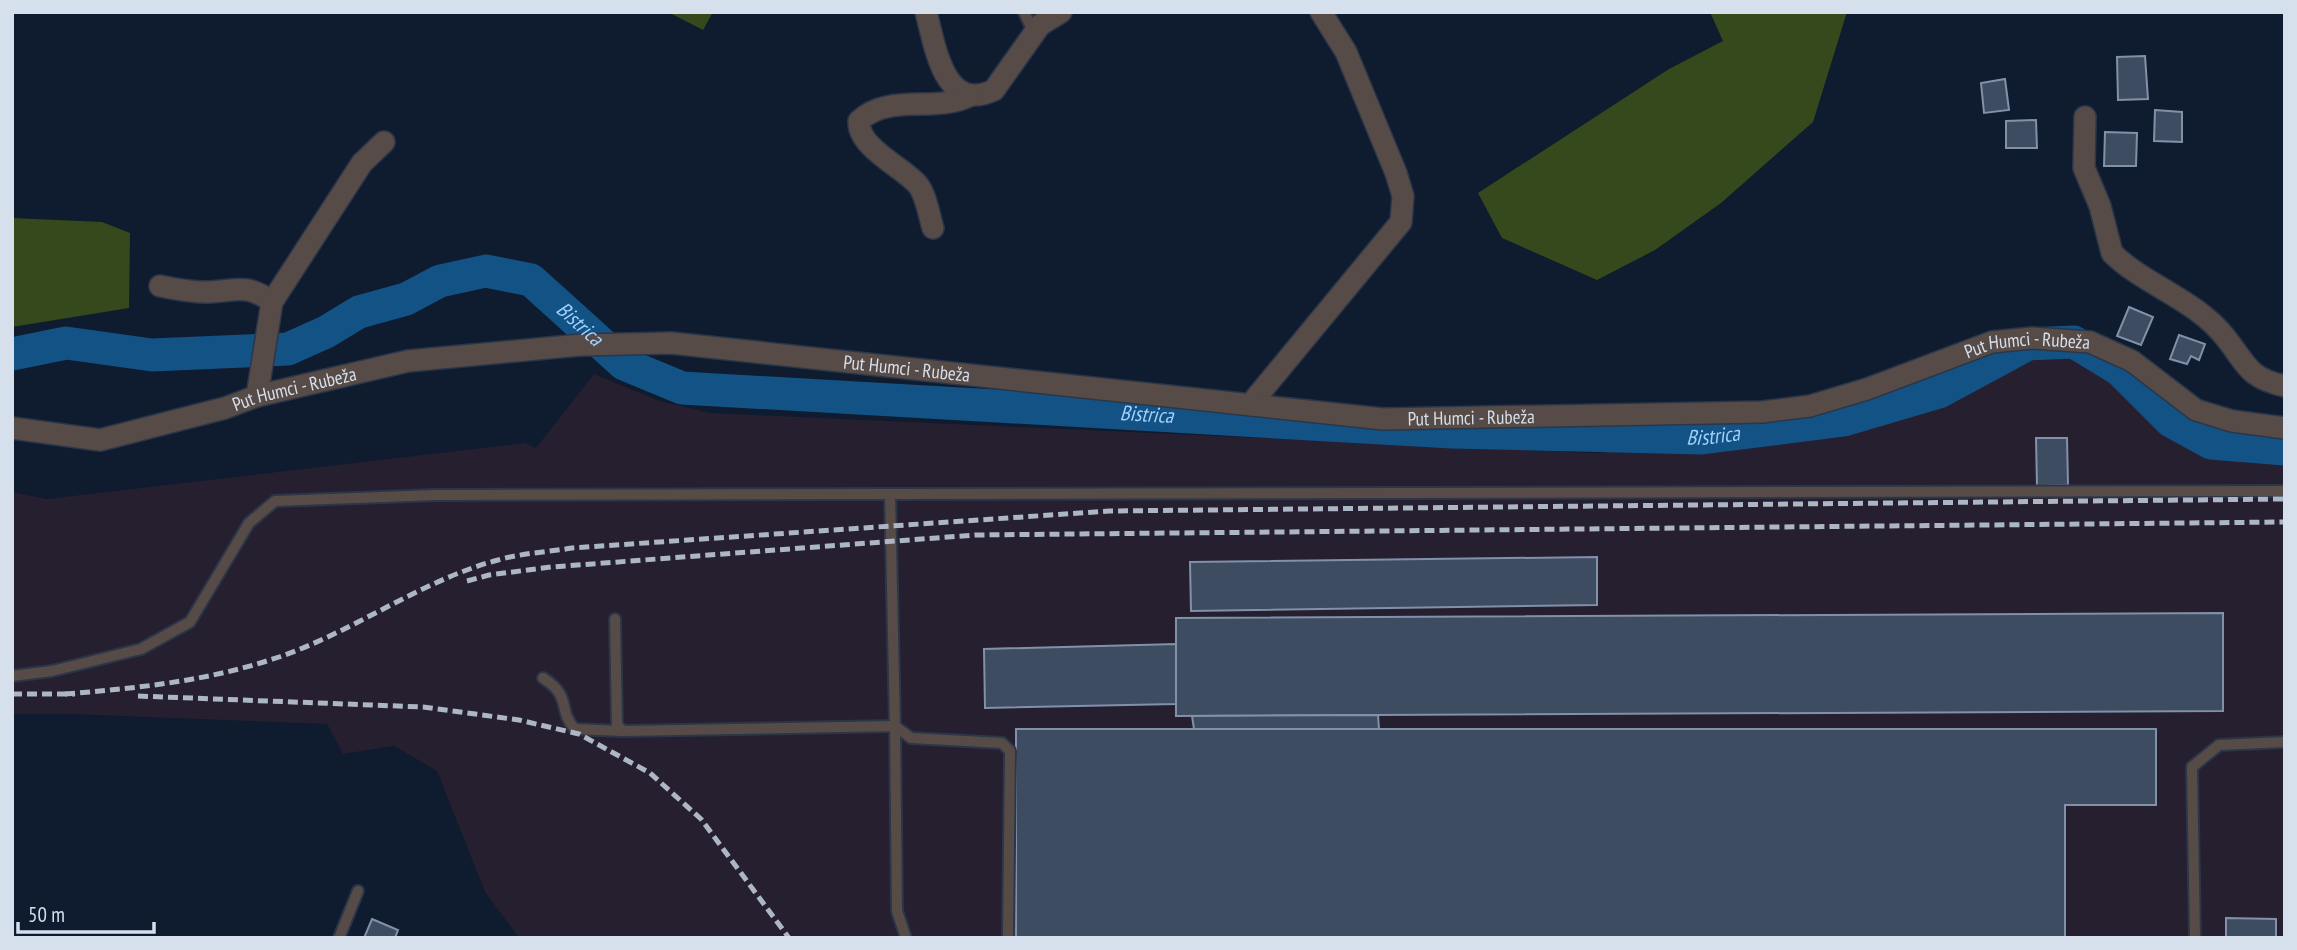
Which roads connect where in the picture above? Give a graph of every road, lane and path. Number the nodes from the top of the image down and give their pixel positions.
1 (926, 12) edge
2 (1024, 12) edge
3 (1061, 12) edge
4 (1321, 12) edge
5 (1034, 33) junction
6 (971, 95) junction
7 (2085, 117) dead end
8 (384, 142) dead end
9 (933, 228) dead end
10 (160, 286) dead end
11 (272, 302) junction
12 (2285, 386) edge
13 (257, 396) junction
14 (1250, 405) junction
15 (12, 428) edge
16 (2285, 428) edge
17 (2285, 492) edge
18 (890, 495) junction
19 (615, 619) dead end
20 (12, 676) edge
21 (543, 678) dead end
22 (895, 726) junction
23 (622, 731) junction
24 (2285, 742) edge
25 (358, 891) dead end
26 (339, 938) edge
27 (906, 938) edge
28 (1007, 938) edge
29 (2194, 938) edge

1 - 6 street
2 - 5 lane
3 - 5 street
4 - 14 street
5 - 6 street
6 - 9 street
7 - 12 street
8 - 11 street
10 - 11 street
11 - 13 street
13 - 14 street, Put Humci - Rubeža
13 - 15 street, Put Humci - Rubeža
14 - 16 street, Put Humci - Rubeža
17 - 18 lane
18 - 20 lane
18 - 22 lane
19 - 23 lane
21 - 23 lane
22 - 23 lane
22 - 27 lane
22 - 28 lane
24 - 29 lane
25 - 26 lane

